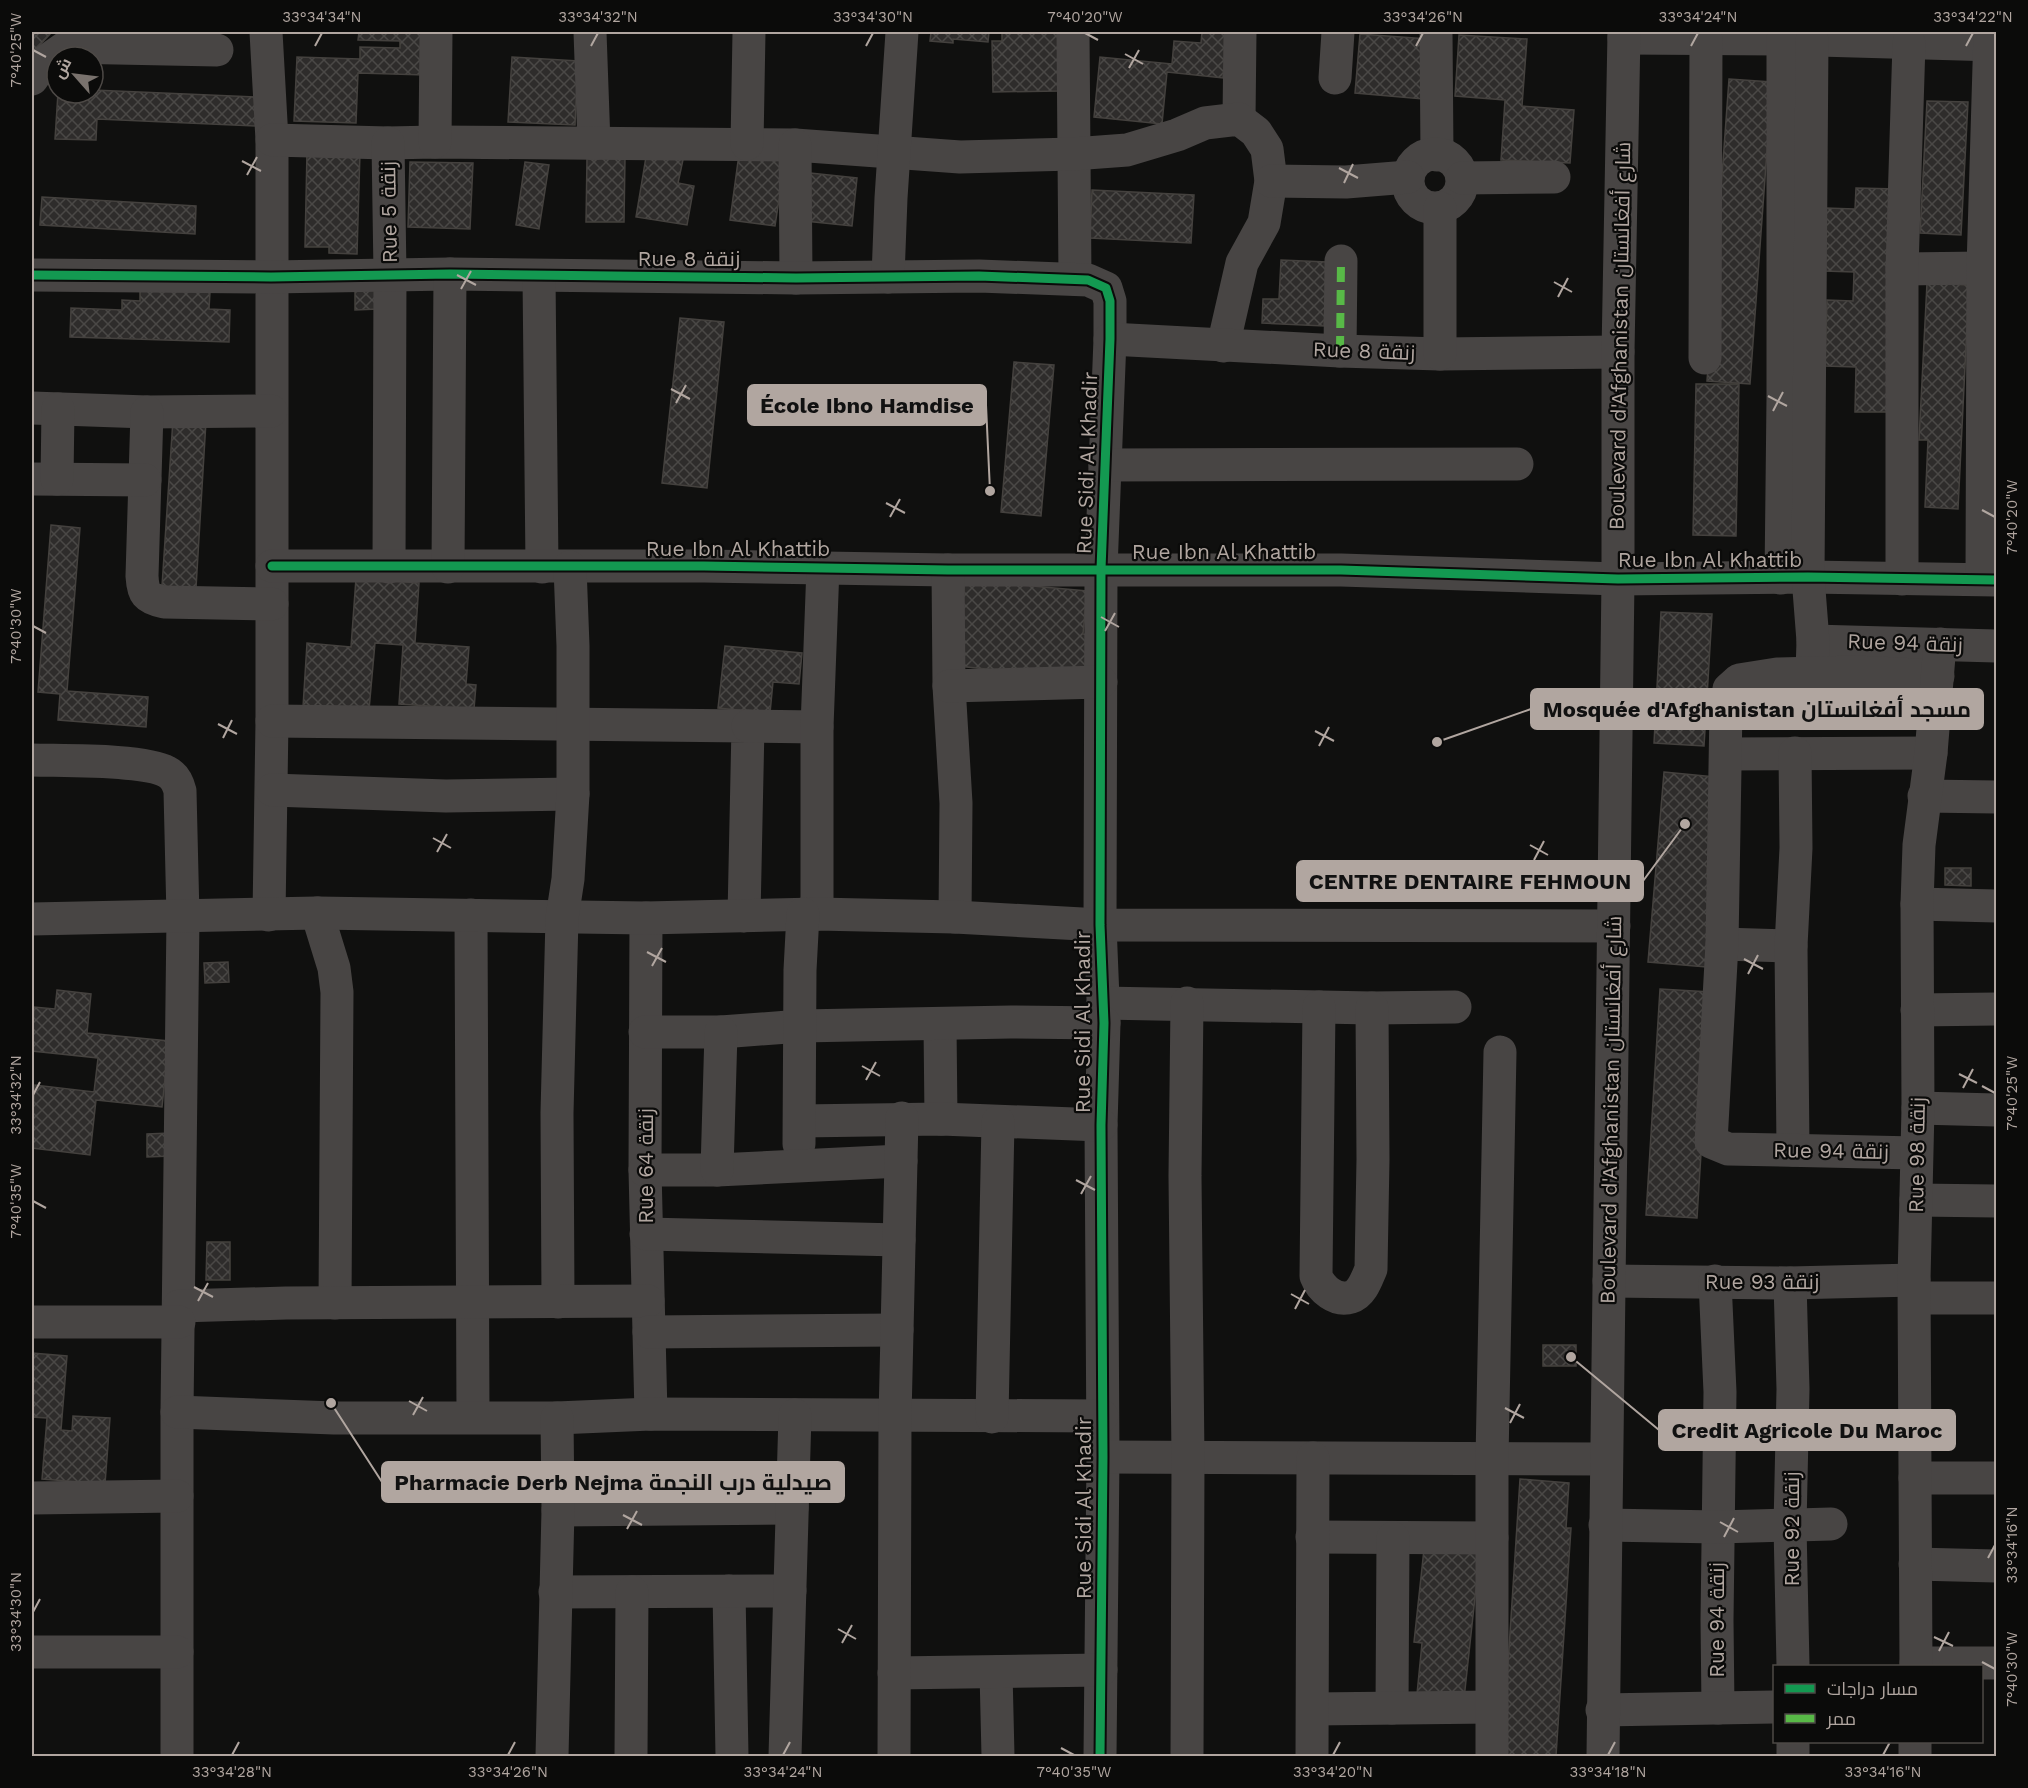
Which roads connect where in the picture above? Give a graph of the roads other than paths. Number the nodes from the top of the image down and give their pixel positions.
1 (266, 32) edge
2 (436, 32) edge
3 (590, 32) edge
4 (749, 32) edge
5 (902, 32) edge
6 (1073, 32) edge
7 (1240, 32) edge
8 (1338, 32) edge
9 (1436, 32) edge
10 (1624, 35) edge
11 (1706, 39) junction
12 (1798, 40) junction
13 (1992, 40) edge
14 (1909, 43) junction
15 (217, 50) dead end
16 (1335, 78) dead end
17 (32, 79) edge
18 (1239, 119) junction
19 (272, 140) junction
20 (435, 142) junction
21 (388, 143) junction
22 (594, 144) junction
23 (747, 144) junction
24 (795, 145) junction
25 (894, 153) junction
26 (1073, 154) junction
27 (1437, 155) junction
28 (1408, 177) junction
29 (1554, 177) dead end
30 (1461, 178) junction
31 (1272, 181) junction
32 (1440, 208) junction
33 (1341, 261) dead end
34 (1902, 268) junction
35 (1983, 268) junction
36 (390, 274) junction
37 (450, 274) junction
38 (32, 275) edge
39 (539, 276) junction
40 (271, 277) junction
41 (888, 277) junction
42 (796, 278) junction
43 (1090, 284) junction
44 (1110, 339) junction
45 (1223, 345) junction
46 (1340, 351) junction
47 (1618, 352) junction
48 (1440, 354) junction
49 (1705, 358) dead end
50 (45, 409) edge
51 (271, 411) junction
52 (147, 412) junction
53 (1517, 464) dead end
54 (1105, 465) junction
55 (44, 479) edge
56 (145, 480) junction
57 (272, 566) junction
58 (389, 567) junction
59 (448, 567) junction
60 (556, 567) junction
61 (824, 567) junction
62 (1101, 569) junction
63 (948, 570) junction
64 (1794, 578) junction
65 (1618, 579) junction
66 (1902, 579) junction
67 (1989, 579) edge
68 (272, 604) junction
69 (1940, 644) junction
70 (1996, 646) edge
71 (1812, 657) junction
72 (1938, 676) junction
73 (1101, 682) junction
74 (949, 686) junction
75 (272, 721) junction
76 (573, 724) junction
77 (748, 726) junction
78 (818, 727) junction
79 (1795, 753) junction
80 (1932, 753) junction
81 (1726, 754) junction
82 (32, 760) edge
83 (272, 790) junction
84 (573, 794) junction
85 (1924, 796) junction
86 (1996, 797) edge
87 (1917, 904) junction
88 (1996, 906) edge
89 (317, 913) junction
90 (810, 914) junction
91 (269, 915) junction
92 (471, 915) junction
93 (744, 916) junction
94 (183, 917) junction
95 (955, 917) junction
96 (562, 918) junction
97 (646, 918) junction
98 (32, 920) edge
99 (1100, 925) junction
100 (1614, 926) junction
101 (1722, 944) junction
102 (1791, 946) junction
103 (1187, 1003) junction
104 (1319, 1007) junction
105 (1455, 1007) dead end
106 (1372, 1008) junction
107 (1996, 1009) edge
108 (1917, 1010) junction
109 (1103, 1013) junction
110 (940, 1025) junction
111 (801, 1026) junction
112 (645, 1032) junction
113 (721, 1032) junction
114 (1500, 1052) dead end
115 (1918, 1108) junction
116 (1996, 1110) edge
117 (902, 1118) junction
118 (942, 1119) junction
119 (800, 1121) junction
120 (998, 1122) junction
121 (1101, 1125) junction
122 (1793, 1150) junction
123 (1916, 1153) junction
124 (901, 1161) junction
125 (798, 1166) junction
126 (645, 1170) junction
127 (717, 1170) junction
128 (1916, 1200) junction
129 (1996, 1201) edge
130 (646, 1234) junction
131 (899, 1240) junction
132 (1609, 1281) junction
133 (1714, 1281) junction
134 (1790, 1283) junction
135 (1914, 1289) junction
136 (1996, 1298) edge
137 (558, 1302) junction
138 (335, 1303) junction
139 (472, 1303) junction
140 (179, 1314) junction
141 (648, 1316) junction
142 (32, 1322) edge
143 (897, 1330) junction
144 (177, 1412) junction
145 (651, 1414) junction
146 (795, 1415) junction
147 (1102, 1416) junction
148 (895, 1417) junction
149 (992, 1417) junction
150 (473, 1418) junction
151 (557, 1418) junction
152 (1102, 1457) junction
153 (1188, 1458) junction
154 (1313, 1458) junction
155 (1492, 1459) junction
156 (1605, 1459) junction
157 (1915, 1478) junction
158 (1996, 1478) edge
159 (177, 1496) junction
160 (32, 1497) edge
161 (792, 1508) junction
162 (558, 1510) junction
163 (1831, 1524) dead end
164 (1605, 1525) junction
165 (1790, 1526) junction
166 (1718, 1527) junction
167 (1312, 1537) junction
168 (1393, 1538) junction
169 (1492, 1538) junction
170 (1915, 1564) junction
171 (1996, 1566) edge
172 (729, 1591) junction
173 (790, 1591) junction
174 (555, 1592) junction
175 (632, 1592) junction
176 (32, 1652) edge
177 (177, 1652) junction
178 (1996, 1663) edge
179 (1793, 1665) edge
180 (1916, 1665) edge
181 (1101, 1670) junction
182 (996, 1672) junction
183 (894, 1673) junction
184 (1492, 1707) junction
185 (1773, 1707) edge
186 (1392, 1708) junction
187 (1718, 1708) junction
188 (1313, 1709) junction
189 (1602, 1710) junction
190 (177, 1756) edge
191 (552, 1756) edge
192 (631, 1756) edge
193 (732, 1756) edge
194 (785, 1756) edge
195 (894, 1756) edge
196 (998, 1756) edge
197 (1100, 1756) edge
198 (1187, 1756) edge
199 (1312, 1756) edge
200 (1492, 1756) edge
201 (1603, 1756) edge

1 - 19 street
2 - 20 street
3 - 22 street
4 - 23 street
5 - 25 street
6 - 26 street, Rue Sidi Al Khadir
7 - 18 street
8 - 16 street
9 - 27 street
10 - 11 street
10 - 47 street, Boulevard d'Afghanistan شارع أفغانستان
11 - 12 street
11 - 49 street
12 - 14 street
12 - 64 street
13 - 14 street
13 - 35 street
14 - 34 street
15 - 17 street
18 - 26 street, Rue 5 زنقة
18 - 31 street
19 - 21 street
19 - 40 street
20 - 21 street, Rue 5 زنقة
20 - 22 street, Rue 5 زنقة
21 - 36 street, Rue 5 زنقة
22 - 23 street, Rue 5 زنقة
23 - 24 street, Rue 5 زنقة
24 - 25 street, Rue 5 زنقة
24 - 42 street
25 - 26 street, Rue 5 زنقة
25 - 41 street
26 - 43 street, Rue Sidi Al Khadir
27 - 28 street
27 - 30 street
28 - 31 street
28 - 32 street
29 - 30 street
30 - 32 street
31 - 45 street
32 - 48 street
33 - 46 street
34 - 35 street
34 - 66 street
35 - 67 street
36 - 37 street, Rue 8 زنقة
36 - 40 street, Rue 8 زنقة
36 - 58 street, Rue 5 زنقة
37 - 39 street, Rue 8 زنقة
37 - 59 street
38 - 40 street, Rue 8 زنقة
39 - 42 street, Rue 8 زنقة
39 - 60 street
40 - 51 street
41 - 42 street, Rue 8 زنقة
41 - 43 street, Rue 8 زنقة
43 - 44 street, Rue Sidi Al Khadir
44 - 45 street, Rue 8 زنقة
44 - 54 street, Rue Sidi Al Khadir
45 - 46 street, Rue 8 زنقة
46 - 48 street, Rue 8 زنقة
47 - 48 street, Rue 8 زنقة
47 - 65 street, Boulevard d'Afghanistan شارع أفغانستان
50 - 52 street
50 - 55 street
51 - 52 street
51 - 57 street
52 - 56 street
53 - 54 street
54 - 62 street, Rue Sidi Al Khadir
55 - 56 street
56 - 68 street
57 - 58 street, Rue Ibn Al Khattib
57 - 68 street
58 - 59 street, Rue Ibn Al Khattib
59 - 60 street, Rue Ibn Al Khattib
60 - 61 street, Rue Ibn Al Khattib
60 - 76 street
61 - 63 street, Rue Ibn Al Khattib
61 - 78 street
62 - 63 street, Rue Ibn Al Khattib
62 - 65 street, Rue Ibn Al Khattib
62 - 73 street, Rue Sidi Al Khadir
63 - 74 street
64 - 65 street, Rue Ibn Al Khattib
64 - 66 street, Rue Ibn Al Khattib
64 - 71 street
65 - 100 street, Boulevard d'Afghanistan شارع أفغانستان
66 - 67 street, Rue Ibn Al Khattib
68 - 75 street
69 - 70 street, Rue 94 زنقة
69 - 71 street, Rue 94 زنقة
69 - 72 street, Rue 98 زنقة
71 - 72 street
71 - 81 street, Rue 94 زنقة
72 - 80 street, Rue 98 زنقة
73 - 74 street
73 - 99 street, Rue Sidi Al Khadir
74 - 95 street
75 - 76 street
75 - 83 street
76 - 77 street
76 - 84 street
77 - 78 street
77 - 93 street
78 - 90 street
79 - 80 street
79 - 81 street
79 - 102 street
80 - 85 street, Rue 98 زنقة
81 - 101 street
82 - 94 street
83 - 84 street
83 - 91 street
84 - 96 street
85 - 86 street
85 - 87 street, Rue 98 زنقة
87 - 88 street
87 - 108 street, Rue 98 زنقة
89 - 91 street
89 - 92 street
89 - 138 street
90 - 93 street
90 - 95 street
90 - 111 street
91 - 94 street
92 - 96 street
92 - 139 street
93 - 97 street
94 - 98 street
94 - 140 street
95 - 99 street
96 - 97 street
96 - 137 street
97 - 112 street, Rue 64 زنقة
99 - 100 street
99 - 109 street, Rue Sidi Al Khadir
100 - 132 street, Boulevard d'Afghanistan شارع أفغانستان
101 - 102 street
101 - 122 street, Rue 94 زنقة
102 - 122 street
103 - 104 street
103 - 109 street
103 - 153 street
104 - 106 street
104 - 106 street
105 - 106 street
107 - 108 street
108 - 115 street, Rue 98 زنقة
109 - 110 street
109 - 121 street, Rue Sidi Al Khadir
110 - 111 street
110 - 118 street
111 - 113 street
111 - 119 street
112 - 113 street
112 - 126 street, Rue 64 زنقة
113 - 127 street
114 - 155 street
115 - 116 street
115 - 123 street, Rue 98 زنقة
117 - 118 street
117 - 119 street
117 - 124 street
118 - 120 street
119 - 125 street
120 - 121 street
120 - 149 street
121 - 147 street, Rue Sidi Al Khadir
122 - 123 street, Rue 94 زنقة
123 - 128 street, Rue 98 زنقة
124 - 125 street
124 - 131 street
125 - 127 street
126 - 127 street
126 - 130 street, Rue 64 زنقة
128 - 129 street
128 - 135 street, Rue 98 زنقة
130 - 131 street
130 - 141 street, Rue 64 زنقة
131 - 143 street
132 - 133 street, Rue 93 زنقة
132 - 156 street, Boulevard d'Afghanistan شارع أفغانستان
133 - 134 street, Rue 93 زنقة
133 - 166 street, Rue 94 زنقة
134 - 135 street, Rue 93 زنقة
134 - 165 street, Rue 92 زنقة
135 - 136 street, Rue 93 زنقة
135 - 157 street, Rue 98 زنقة
137 - 139 street
137 - 141 street
138 - 139 street
138 - 140 street
139 - 150 street
140 - 142 street
140 - 144 street
141 - 143 street
141 - 145 street, Rue 64 زنقة
143 - 148 street
144 - 150 street
144 - 159 street
145 - 146 street
145 - 151 street
146 - 148 street
146 - 161 street
147 - 149 street
147 - 152 street, Rue Sidi Al Khadir
148 - 149 street
148 - 183 street
150 - 151 street
151 - 162 street
152 - 153 street
152 - 181 street, Rue Sidi Al Khadir
153 - 154 street
153 - 198 street
154 - 155 street
154 - 167 street
155 - 156 street
155 - 169 street
156 - 164 street, Boulevard d'Afghanistan شارع أفغانستان
157 - 158 street
157 - 170 street, Rue 98 زنقة
159 - 160 street
159 - 177 street
161 - 162 street
161 - 173 street
162 - 174 street
163 - 165 street
164 - 166 street
164 - 189 street, Boulevard d'Afghanistan شارع أفغانستان
165 - 166 street
165 - 179 street, Rue 92 زنقة
166 - 187 street, Rue 94 زنقة
167 - 168 street
167 - 188 street
168 - 169 street
168 - 186 street
169 - 184 street
170 - 171 street
170 - 180 street, Rue 98 زنقة
172 - 173 street
172 - 175 street
172 - 193 street
173 - 194 street
174 - 175 street
174 - 191 street
175 - 192 street
176 - 177 street
177 - 190 street
178 - 180 street
181 - 182 street
181 - 197 street, Rue Sidi Al Khadir
182 - 183 street
182 - 196 street
183 - 195 street
184 - 186 street
184 - 200 street
185 - 187 street
186 - 188 street
187 - 189 street
188 - 199 street
189 - 201 street, Boulevard d'Afghanistan شارع أفغانستان

